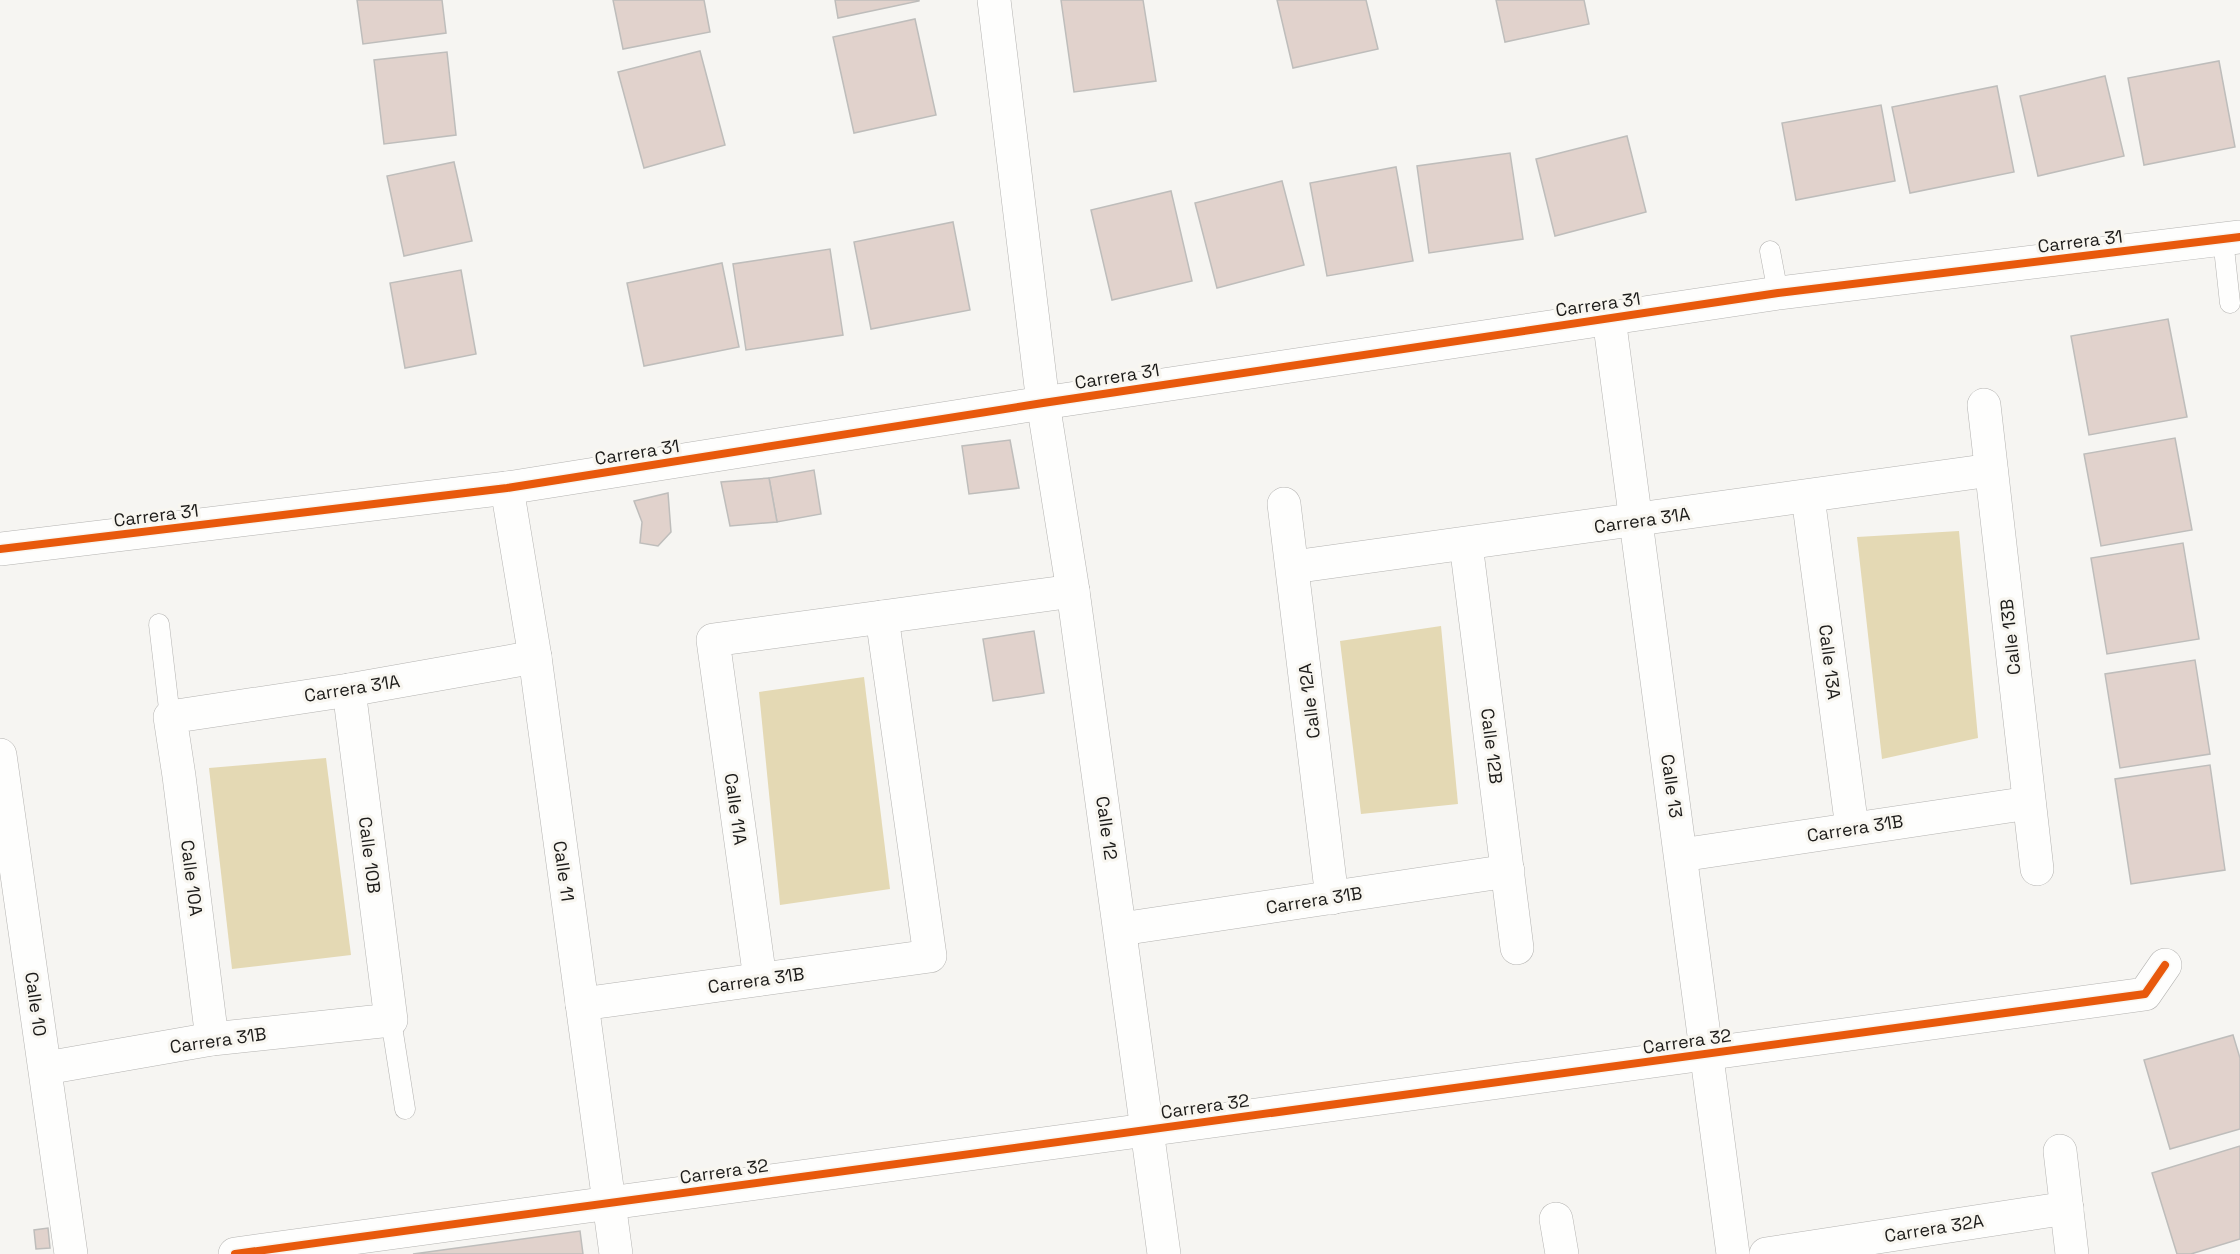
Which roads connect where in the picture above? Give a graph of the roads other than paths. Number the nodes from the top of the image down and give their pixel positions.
1 (994, 0) edge
2 (2232, 238) edge
3 (1770, 251) dead end
4 (1778, 293) junction
5 (2230, 303) dead end
6 (1609, 318) junction
7 (1043, 403) junction
8 (1984, 405) dead end
9 (1991, 470) junction
10 (507, 488) junction
11 (1808, 497) junction
12 (1284, 504) dead end
13 (1637, 520) junction
14 (1466, 544) junction
15 (0, 549) edge
16 (1293, 567) junction
17 (1073, 591) junction
18 (882, 617) junction
19 (159, 624) dead end
20 (535, 657) junction
21 (349, 690) junction
22 (170, 717) junction
23 (0, 755) edge
24 (2029, 803) junction
25 (1852, 828) junction
26 (1681, 855) junction
27 (2037, 868) dead end
28 (1508, 871) junction
29 (1332, 898) junction
30 (1121, 929) junction
31 (1517, 948) dead end
32 (2165, 965) dead end
33 (760, 979) junction
34 (582, 1004) junction
35 (391, 1020) junction
36 (212, 1039) junction
37 (1707, 1053) junction
38 (46, 1068) junction
39 (405, 1109) dead end
40 (1148, 1129) junction
41 (2060, 1151) dead end
42 (608, 1202) junction
43 (2067, 1208) junction
44 (1556, 1219) dead end
45 (1913, 1242) edge
46 (71, 1254) edge
47 (235, 1254) edge
48 (616, 1254) edge
49 (1164, 1254) edge
50 (1562, 1254) edge
51 (1733, 1254) edge
52 (1766, 1254) edge
53 (2072, 1254) edge

1 - 7 street, Calle 12
2 - 4 street, Carrera 31
2 - 5 lane
3 - 4 lane
4 - 6 street, Carrera 31
6 - 7 street, Carrera 31
6 - 13 street, Calle 13
7 - 10 street, Carrera 31
7 - 17 street, Calle 12
8 - 9 street, Calle 13B
9 - 11 street, Carrera 31A
9 - 24 street, Calle 13B
10 - 15 street, Carrera 31
10 - 20 street, Calle 11
11 - 13 street, Carrera 31A
11 - 25 street, Calle 13A
12 - 16 street, Calle 12A
13 - 14 street, Carrera 31A
13 - 26 street, Calle 13
14 - 16 street, Carrera 31A
14 - 28 street, Calle 12B
16 - 29 street, Calle 12A
17 - 18 street
17 - 30 street, Calle 12
18 - 33 street, Calle 11A
18 - 33 street, Carrera 31B
19 - 22 lane
20 - 21 street, Carrera 31A
20 - 34 street, Calle 11
21 - 22 street, Carrera 31A
21 - 35 street, Calle 10B
22 - 36 street, Calle 10A
23 - 38 street, Calle 10
24 - 25 street, Carrera 31B
24 - 27 street, Calle 13B
25 - 26 street, Carrera 31B
26 - 37 street, Calle 13
28 - 29 street, Carrera 31B
28 - 31 street, Calle 12B
29 - 30 street, Carrera 31B
30 - 40 street, Calle 12
32 - 37 street, Carrera 32
33 - 34 street, Carrera 31B
34 - 42 street, Calle 11
35 - 36 street, Carrera 31B
35 - 39 lane
36 - 38 street, Carrera 31B
37 - 40 street, Carrera 32
37 - 51 street, Calle 13
38 - 46 street, Calle 10
40 - 42 street, Carrera 32
40 - 49 street, Calle 12
41 - 43 street
42 - 47 street, Carrera 32
42 - 48 street, Calle 11
43 - 45 street, Carrera 32A
43 - 53 street
44 - 50 street
45 - 52 street, Carrera 32A

